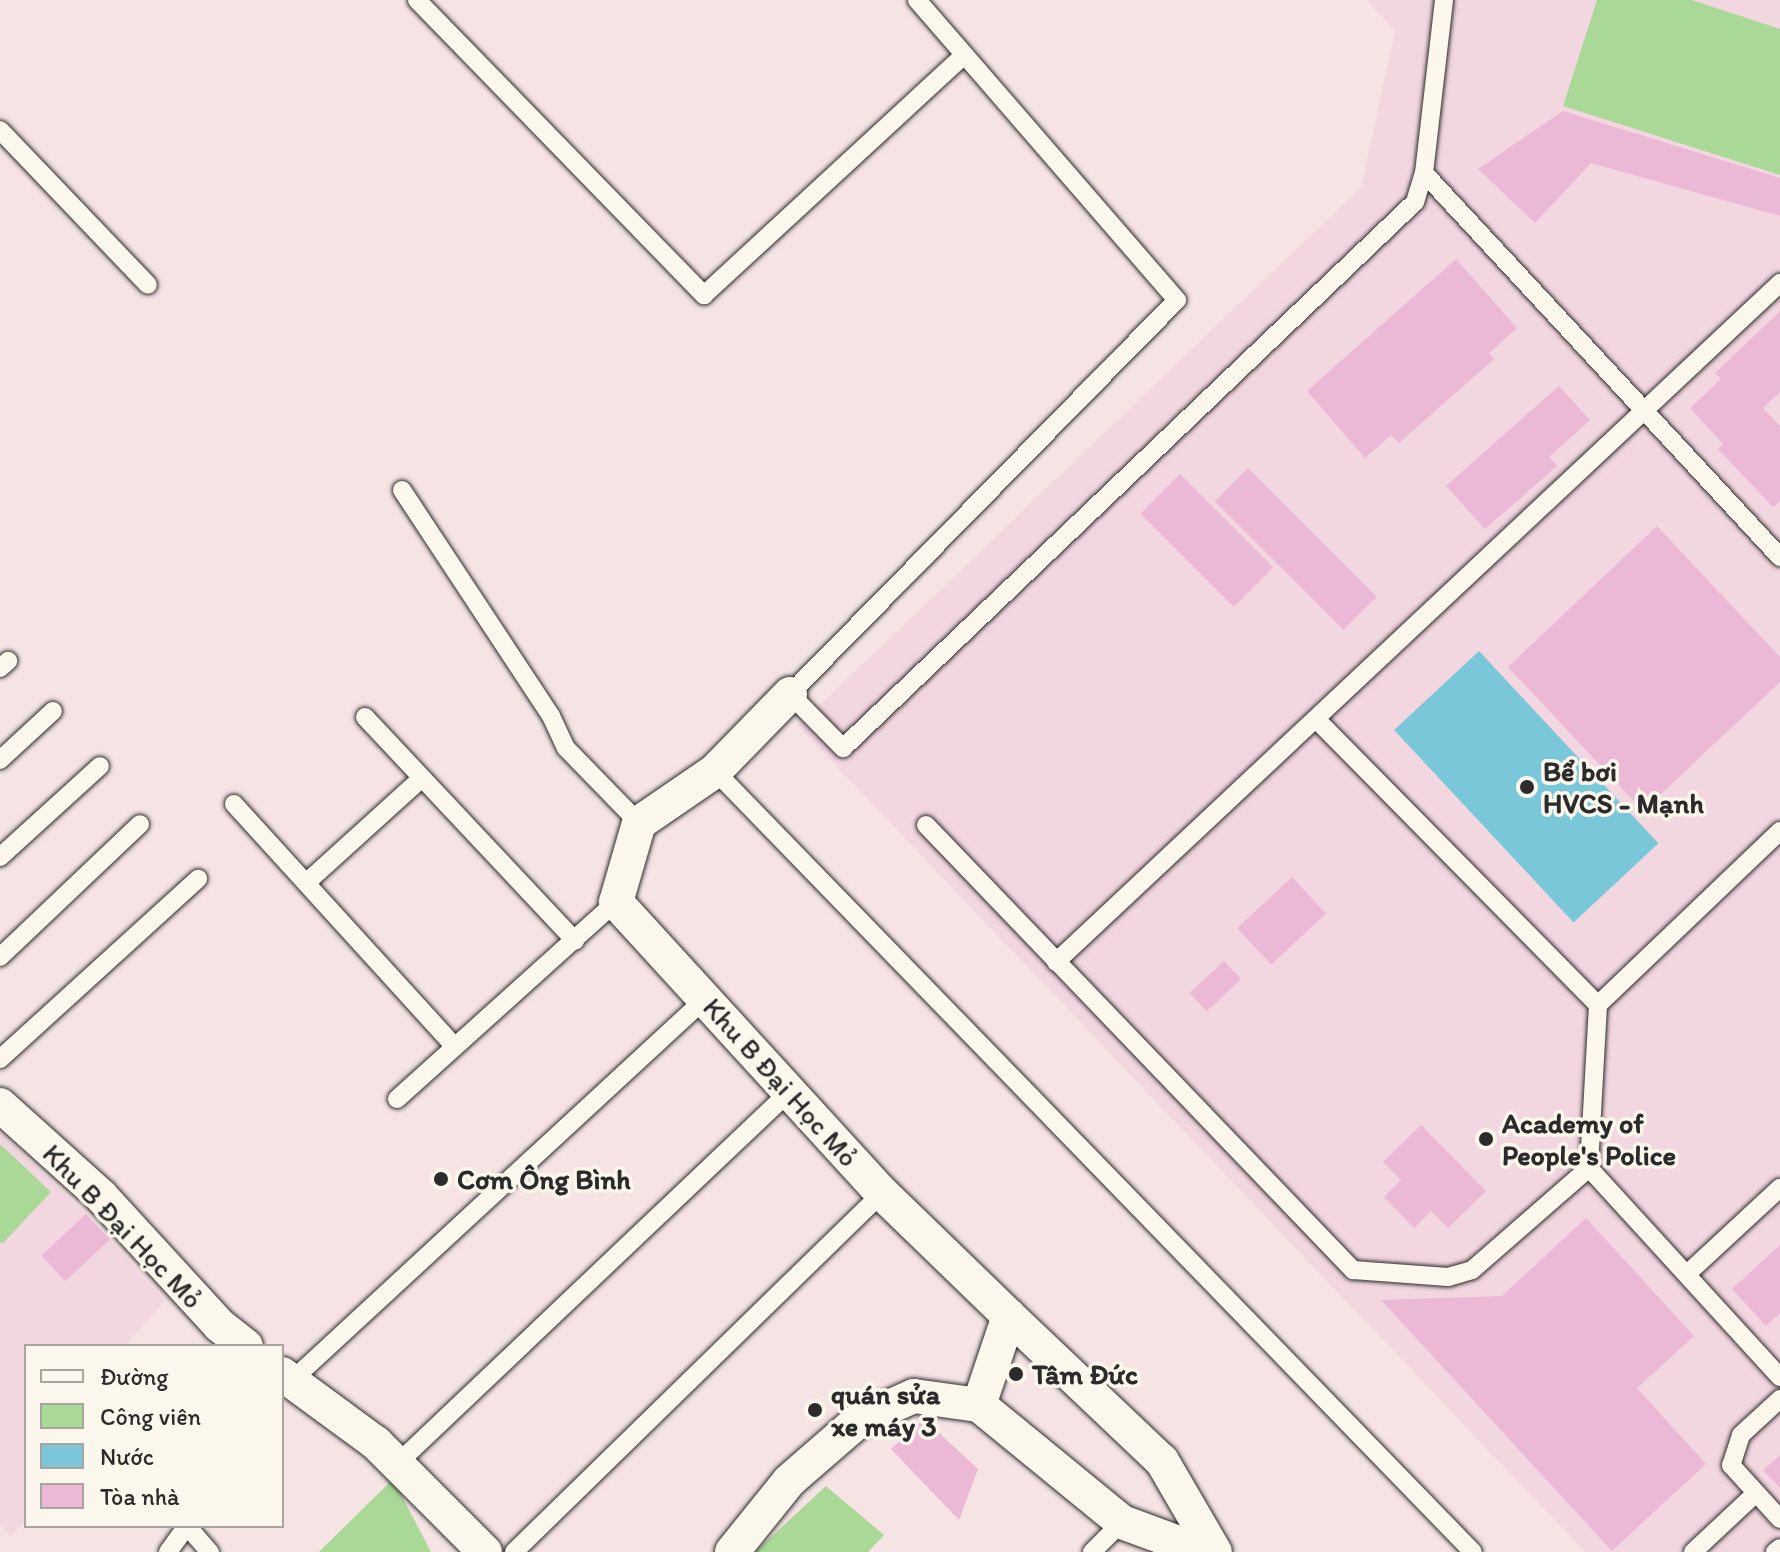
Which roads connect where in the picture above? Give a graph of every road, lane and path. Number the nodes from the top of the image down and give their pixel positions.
1 (417, 0) edge
2 (917, 0) edge
3 (1444, 0) edge
4 (963, 56) junction
5 (0, 130) edge
6 (1424, 173) junction
7 (1780, 283) edge
8 (148, 285) dead end
9 (1641, 410) junction
10 (402, 490) dead end
11 (1780, 557) edge
12 (790, 694) junction
13 (53, 711) dead end
14 (365, 717) dead end
15 (1318, 721) junction
16 (0, 760) edge
17 (100, 766) dead end
18 (715, 771) junction
19 (422, 778) junction
20 (234, 804) dead end
21 (639, 823) junction
22 (140, 824) dead end
23 (926, 825) dead end
24 (1780, 831) edge
25 (0, 857) edge
26 (198, 879) dead end
27 (306, 883) junction
28 (616, 902) junction
29 (575, 941) junction
30 (0, 957) edge
31 (1056, 962) junction
32 (705, 999) junction
33 (1598, 1005) junction
34 (455, 1047) junction
35 (0, 1059) edge
36 (789, 1092) junction
37 (397, 1099) dead end
38 (0, 1105) edge
39 (1589, 1168) junction
40 (1780, 1188) edge
41 (882, 1193) junction
42 (1687, 1274) junction
43 (1009, 1316) junction
44 (243, 1344) edge
45 (1780, 1377) edge
46 (285, 1383) edge
47 (1780, 1399) edge
48 (979, 1405) junction
49 (398, 1463) junction
50 (1756, 1493) junction
51 (1780, 1519) edge
52 (1122, 1522) junction
53 (186, 1528) edge
54 (189, 1528) edge
55 (1780, 1548) edge
56 (168, 1552) edge
57 (210, 1552) edge
58 (485, 1552) edge
59 (514, 1552) edge
60 (732, 1552) edge
61 (1092, 1552) edge
62 (1203, 1552) edge
63 (1215, 1552) edge
64 (1473, 1552) edge
65 (1693, 1552) edge
66 (1775, 1552) edge

1 - 4 lane
2 - 4 lane
3 - 6 lane
4 - 12 lane
5 - 8 lane
6 - 9 lane
6 - 12 lane
7 - 9 lane
9 - 11 lane
9 - 15 lane
10 - 21 lane
12 - 18 street
13 - 16 lane
14 - 19 lane
15 - 31 lane
15 - 33 lane
17 - 25 lane
18 - 21 street
18 - 64 lane
19 - 27 lane
19 - 29 lane
20 - 27 lane
21 - 28 street
22 - 30 lane
23 - 31 lane
24 - 33 lane
26 - 35 lane
27 - 34 lane
28 - 29 lane
28 - 32 street, Khu B Đại Học Mỏ
29 - 34 lane
31 - 39 lane
32 - 36 street, Khu B Đại Học Mỏ
32 - 46 lane
33 - 39 lane
34 - 37 lane
36 - 41 street, Khu B Đại Học Mỏ
36 - 49 lane
38 - 44 street, Khu B Đại Học Mỏ
39 - 42 lane
40 - 42 lane
41 - 43 street, Khu B Đại Học Mỏ
41 - 59 lane
42 - 45 lane
43 - 48 street
43 - 63 street, Khu B Đại Học Mỏ
46 - 49 street
47 - 50 lane
48 - 52 street
48 - 60 street
49 - 58 street
50 - 51 lane
50 - 65 lane
52 - 61 lane
52 - 62 street
53 - 56 lane
54 - 57 lane
55 - 66 lane

